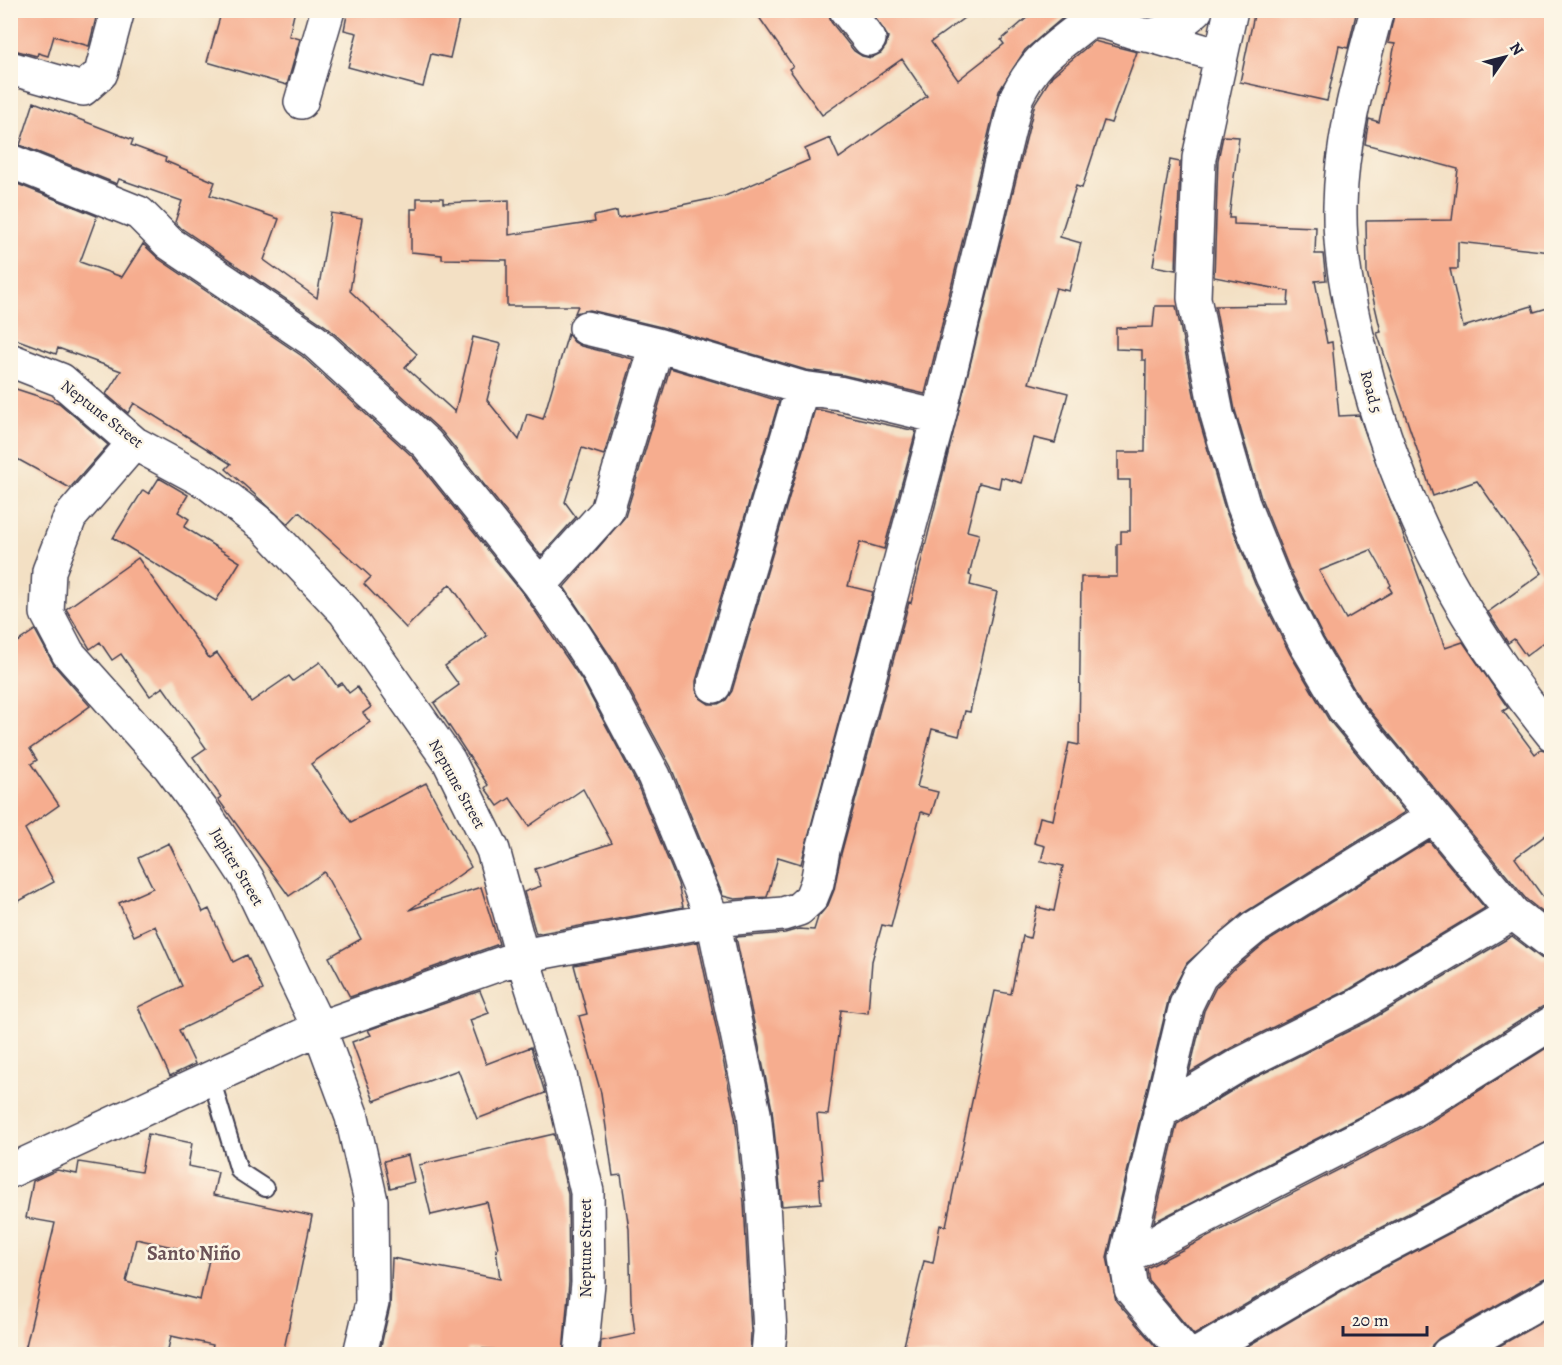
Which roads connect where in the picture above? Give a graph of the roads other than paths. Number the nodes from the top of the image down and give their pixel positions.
1 (118, 10) edge
2 (328, 10) edge
3 (846, 10) edge
4 (1196, 10) edge
5 (1231, 10) edge
6 (1377, 10) edge
7 (1148, 35) junction
8 (869, 39) dead end
9 (1221, 57) junction
10 (10, 68) edge
11 (301, 102) dead end
12 (10, 161) edge
13 (586, 328) dead end
14 (657, 345) junction
15 (10, 360) edge
16 (802, 388) junction
17 (939, 417) junction
18 (134, 443) junction
19 (540, 585) junction
20 (714, 686) dead end
21 (1551, 734) edge
22 (1433, 817) junction
23 (1513, 913) junction
24 (713, 920) junction
25 (1551, 943) edge
26 (522, 956) junction
27 (1551, 1023) edge
28 (319, 1028) junction
29 (211, 1078) junction
30 (1160, 1112) junction
31 (1551, 1159) edge
32 (11, 1167) edge
33 (265, 1188) dead end
34 (1126, 1257) junction
35 (1551, 1295) edge
36 (360, 1354) edge
37 (581, 1354) edge
38 (768, 1354) edge
39 (1186, 1354) edge
40 (1198, 1354) edge
41 (1448, 1354) edge

1 - 10 street
2 - 11 street
3 - 8 street
4 - 7 street
5 - 9 street
6 - 21 street, Road 5
7 - 9 street
7 - 17 street
9 - 22 street
12 - 19 street
13 - 14 street
14 - 16 street
14 - 19 street
15 - 18 street, Neptune Street
16 - 17 street
16 - 20 street
17 - 24 street
18 - 26 street, Neptune Street
18 - 28 street, Jupiter Street
19 - 24 street
22 - 23 street
22 - 30 street
23 - 25 street
23 - 30 street
24 - 26 street
24 - 38 street
26 - 28 street
26 - 37 street, Neptune Street
27 - 34 street
28 - 29 street
28 - 36 street, Jupiter Street
29 - 32 street
29 - 33 lane
30 - 34 street
31 - 40 street
34 - 39 street
35 - 41 street

